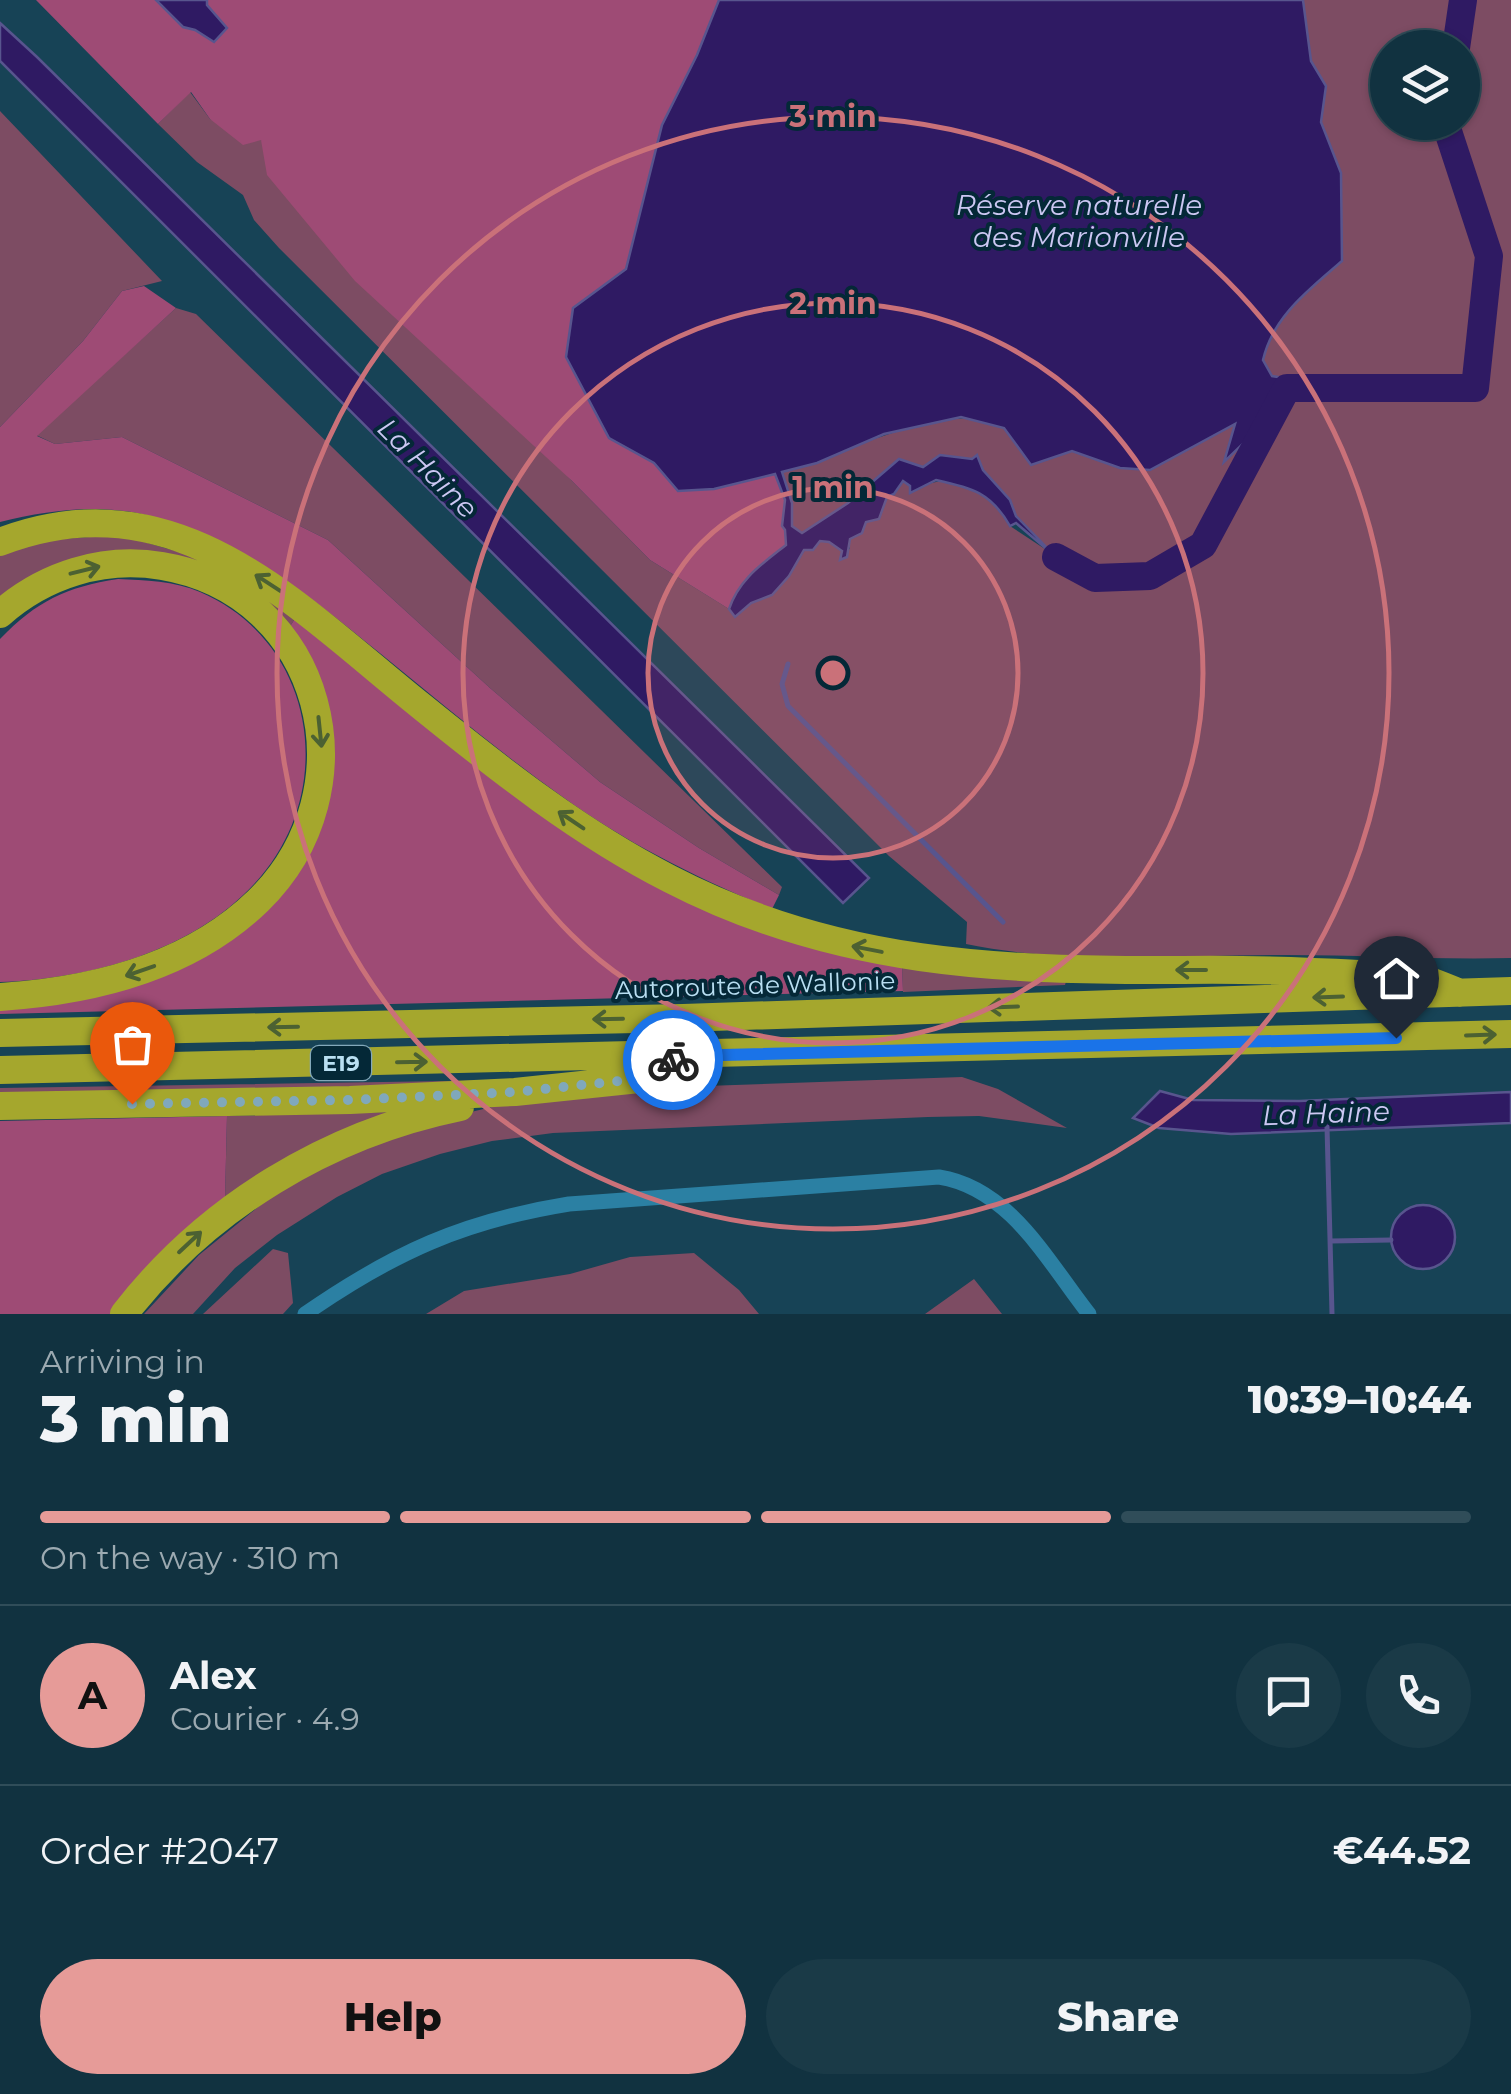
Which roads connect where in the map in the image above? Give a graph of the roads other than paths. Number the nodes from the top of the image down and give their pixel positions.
1 (2, 541) edge
2 (0, 614) edge
3 (1511, 991) edge
4 (1460, 992) junction
5 (0, 997) edge
6 (0, 1033) edge
7 (1511, 1034) edge
8 (681, 1056) junction
9 (0, 1070) edge
10 (516, 1092) junction
11 (0, 1106) edge
12 (124, 1314) edge
13 (305, 1314) edge
14 (1089, 1314) edge

4 -> 1 highway
2 -> 5 highway
3 - 4 highway, Autoroute de Wallonie / E19
4 -> 6 highway, Autoroute de Wallonie / E19
8 -> 7 highway, E19
9 -> 8 highway, E19
8 - 10 highway
10 - 11 highway
12 -> 10 highway
13 - 14 street

